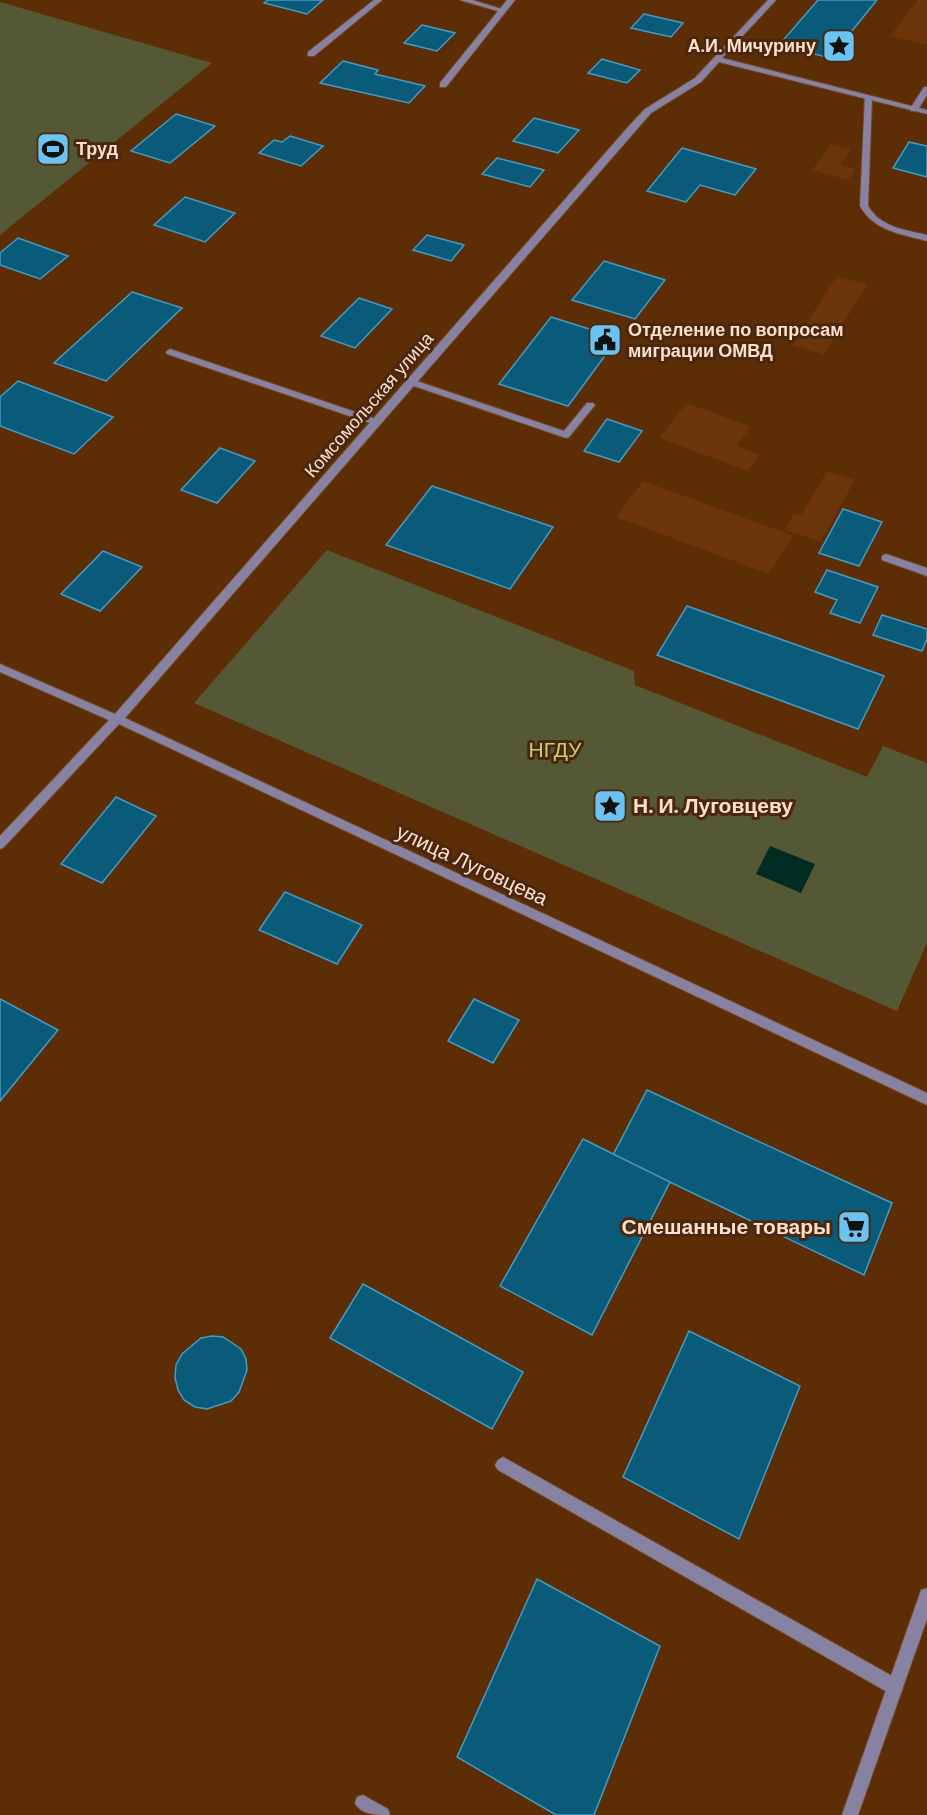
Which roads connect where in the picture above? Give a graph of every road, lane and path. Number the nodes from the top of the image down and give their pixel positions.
1 (378, 0) edge
2 (464, 0) edge
3 (512, 0) edge
4 (772, 0) edge
5 (501, 10) junction
6 (312, 54) dead end
7 (717, 59) junction
8 (444, 85) dead end
9 (927, 89) edge
10 (868, 97) junction
11 (914, 109) junction
12 (927, 112) edge
13 (927, 238) edge
14 (170, 352) dead end
15 (411, 382) junction
16 (590, 405) dead end
17 (376, 422) junction
18 (885, 558) dead end
19 (927, 572) edge
20 (0, 668) edge
21 (117, 719) junction
22 (0, 844) edge
23 (927, 1099) edge
24 (503, 1465) dead end
25 (927, 1596) edge
26 (895, 1687) junction
27 (363, 1803) dead end
28 (382, 1815) edge
29 (850, 1815) edge

1 - 6 street
2 - 5 street
3 - 5 street
4 - 7 street, Комсомольская улица
5 - 8 street
7 - 10 street
7 - 15 street, Комсомольская улица
9 - 11 street
10 - 11 street
10 - 13 street
11 - 12 street
14 - 17 street
15 - 16 street
15 - 17 street, Комсомольская улица
17 - 21 street, Комсомольская улица
18 - 19 street
20 - 21 street, улица Луговцева
21 - 22 street, Комсомольская улица
21 - 23 street, улица Луговцева
24 - 26 street
25 - 26 street
26 - 29 street
27 - 28 street

